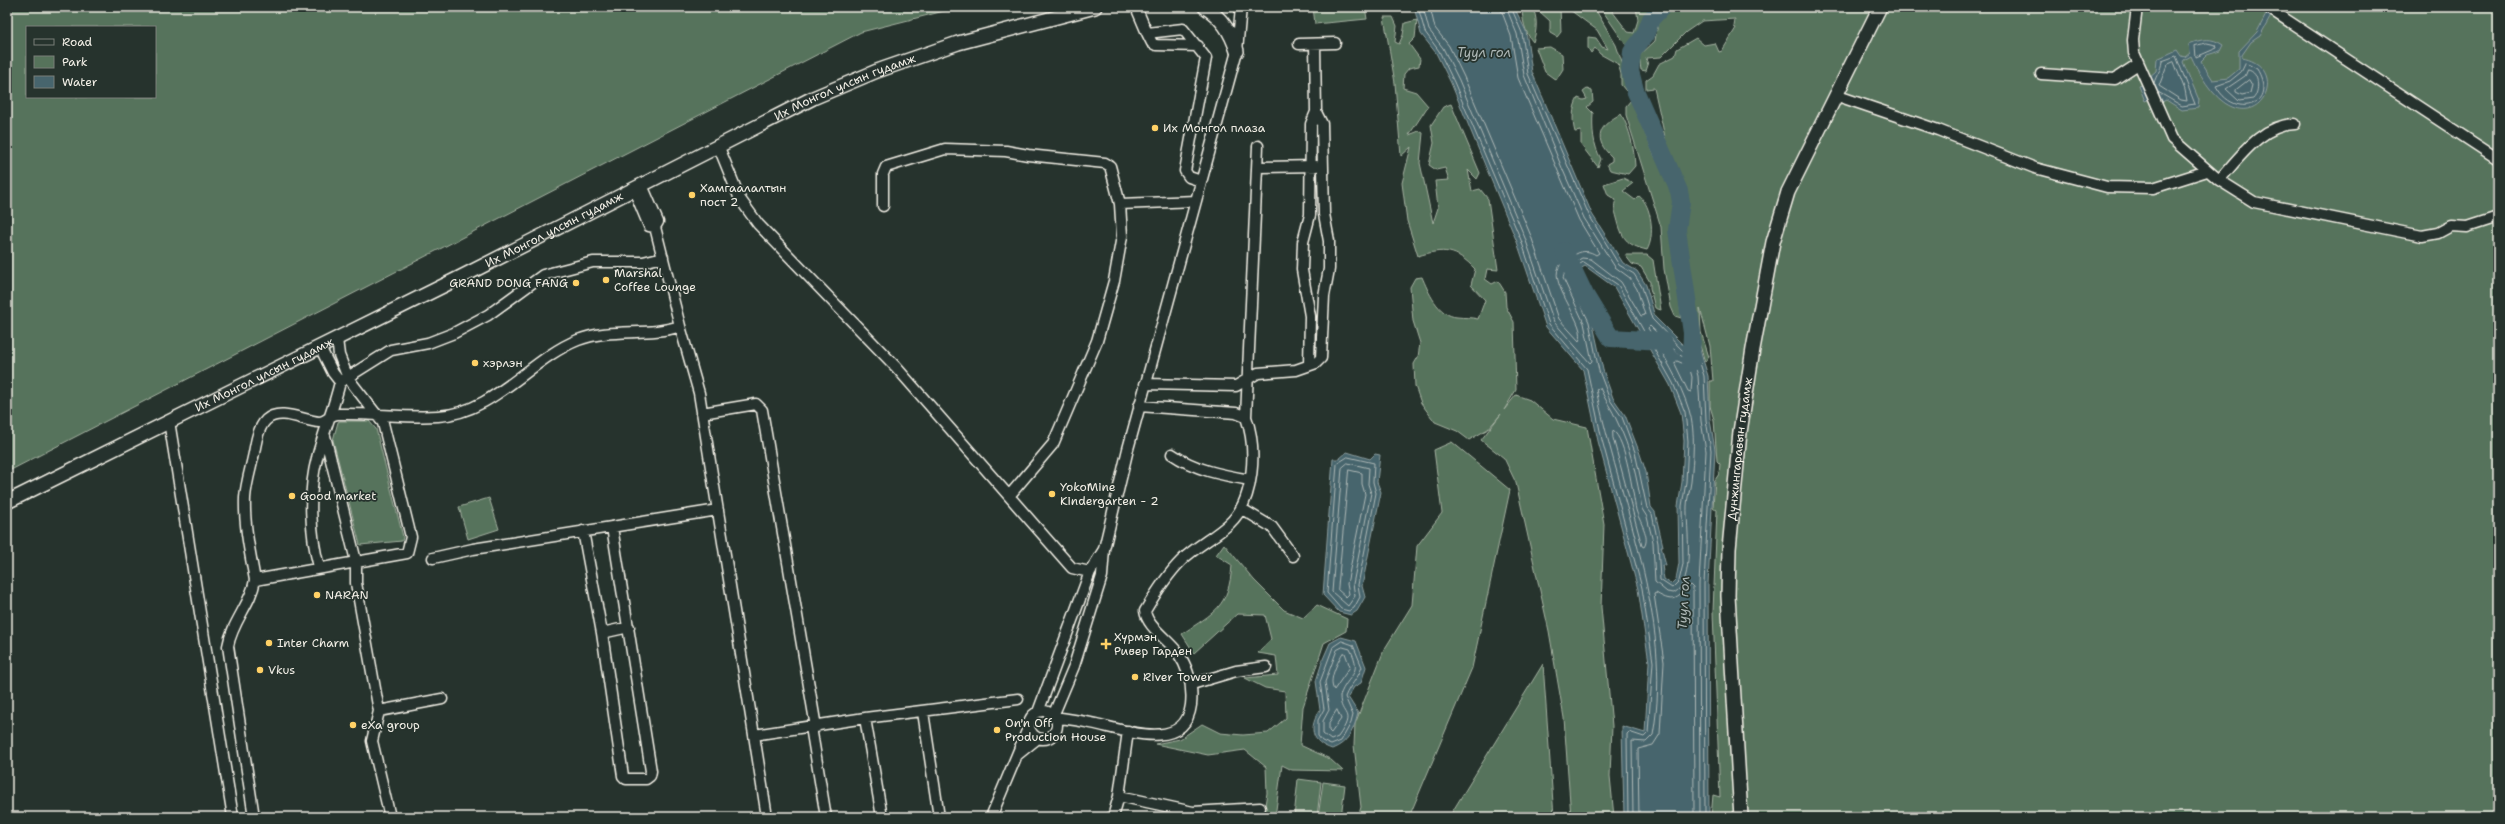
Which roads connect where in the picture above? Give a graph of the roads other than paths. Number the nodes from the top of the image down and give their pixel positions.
1 (1095, 7) edge
2 (1136, 7) edge
3 (1205, 7) edge
4 (1241, 7) edge
5 (1880, 7) edge
6 (2137, 7) edge
7 (2271, 10) edge
8 (1147, 33) junction
9 (1334, 43) dead end
10 (1300, 44) dead end
11 (1315, 44) junction
12 (1198, 46) junction
13 (1237, 51) junction
14 (2138, 64) junction
15 (2041, 74) dead end
16 (1834, 96) junction
17 (1316, 112) junction
18 (2295, 124) dead end
19 (718, 145) junction
20 (1258, 146) dead end
21 (2498, 159) edge
22 (1311, 166) junction
23 (1323, 166) junction
24 (1258, 167) junction
25 (2207, 171) junction
26 (2219, 180) junction
27 (1201, 181) junction
28 (638, 187) junction
29 (1196, 201) junction
30 (1120, 204) junction
31 (882, 206) dead end
32 (2498, 217) edge
33 (663, 257) junction
34 (680, 326) junction
35 (337, 339) junction
36 (320, 348) junction
37 (1309, 365) junction
38 (1248, 379) junction
39 (344, 380) junction
40 (1145, 384) junction
41 (1139, 406) junction
42 (702, 413) junction
43 (379, 414) junction
44 (332, 415) junction
45 (1246, 417) junction
46 (169, 420) junction
47 (325, 436) junction
48 (1172, 454) dead end
49 (1250, 480) junction
50 (1009, 496) junction
51 (7, 502) edge
52 (1242, 509) junction
53 (718, 510) junction
54 (612, 527) junction
55 (583, 531) junction
56 (1104, 549) junction
57 (1294, 556) dead end
58 (433, 558) dead end
59 (356, 561) junction
60 (319, 567) junction
61 (1090, 572) junction
62 (255, 580) junction
63 (629, 627) junction
64 (602, 632) junction
65 (1266, 667) dead end
66 (1192, 684) junction
67 (442, 699) dead end
68 (1018, 699) dead end
69 (379, 711) junction
70 (923, 712) junction
71 (1038, 712) junction
72 (866, 718) junction
73 (1054, 720) junction
74 (1029, 726) junction
75 (814, 727) junction
76 (1128, 731) junction
77 (754, 735) junction
78 (1038, 738) junction
79 (1015, 757) junction
80 (1119, 796) junction
81 (1260, 808) dead end
82 (233, 817) edge
83 (254, 817) edge
84 (390, 817) edge
85 (767, 817) edge
86 (826, 817) edge
87 (882, 817) edge
88 (939, 817) edge
89 (991, 817) edge
90 (1113, 817) edge
91 (1741, 817) edge

1 - 19 main road, Их Монгол улсын гудамж
2 - 8 street
3 - 13 main road
4 - 13 street
5 - 16 main road, Дүнжингаравын гудамж
6 - 14 street
7 - 21 street
8 - 12 street
8 - 12 street
9 - 11 street
10 - 11 street
11 - 17 street
12 - 27 street
13 - 27 street
14 - 15 street
14 - 25 street
16 - 25 street
16 - 91 main road, Дүнжингаравын гудамж
17 - 22 street
17 - 23 street
18 - 26 street
19 - 28 main road, Их Монгол улсын гудамж
19 - 50 street
20 - 24 street
22 - 23 street
22 - 24 street
22 - 37 street
23 - 37 street
24 - 38 street
25 - 26 street
26 - 32 street
27 - 29 street
28 - 33 street
28 - 35 main road, Их Монгол улсын гудамж
29 - 30 street
29 - 40 street
30 - 31 street
30 - 50 street
33 - 34 street
33 - 39 street
34 - 42 street
34 - 43 street
35 - 36 main road, Их Монгол улсын гудамж
35 - 39 street
36 - 39 street
36 - 46 main road, Их Монгол улсын гудамж
37 - 38 street
38 - 40 street
38 - 45 street
39 - 43 street
39 - 44 street
40 - 41 street
41 - 45 street
41 - 56 street
42 - 53 street
42 - 75 street
43 - 44 street
43 - 59 street
44 - 47 street
44 - 62 street
45 - 49 street
46 - 51 main road, Их Монгол улсын гудамж
46 - 82 street
47 - 59 street
47 - 60 street
48 - 49 street
49 - 52 street
50 - 61 street
52 - 57 street
52 - 66 street
53 - 54 street
53 - 77 street
54 - 55 street
54 - 63 street
55 - 58 street
55 - 64 street
56 - 61 street
56 - 73 street
59 - 60 street
59 - 69 street
60 - 62 street
61 - 71 street
62 - 83 street
63 - 64 street
63 - 64 street
65 - 66 street
66 - 76 street
67 - 69 street
68 - 70 street
69 - 84 street
70 - 72 street
70 - 88 street
71 - 73 street
71 - 74 street
72 - 75 street
72 - 87 street
73 - 76 street
73 - 78 street
74 - 78 street
74 - 79 street
75 - 77 street
75 - 86 street
76 - 80 street
77 - 85 street
78 - 79 street
79 - 89 street
80 - 81 street
80 - 90 street

